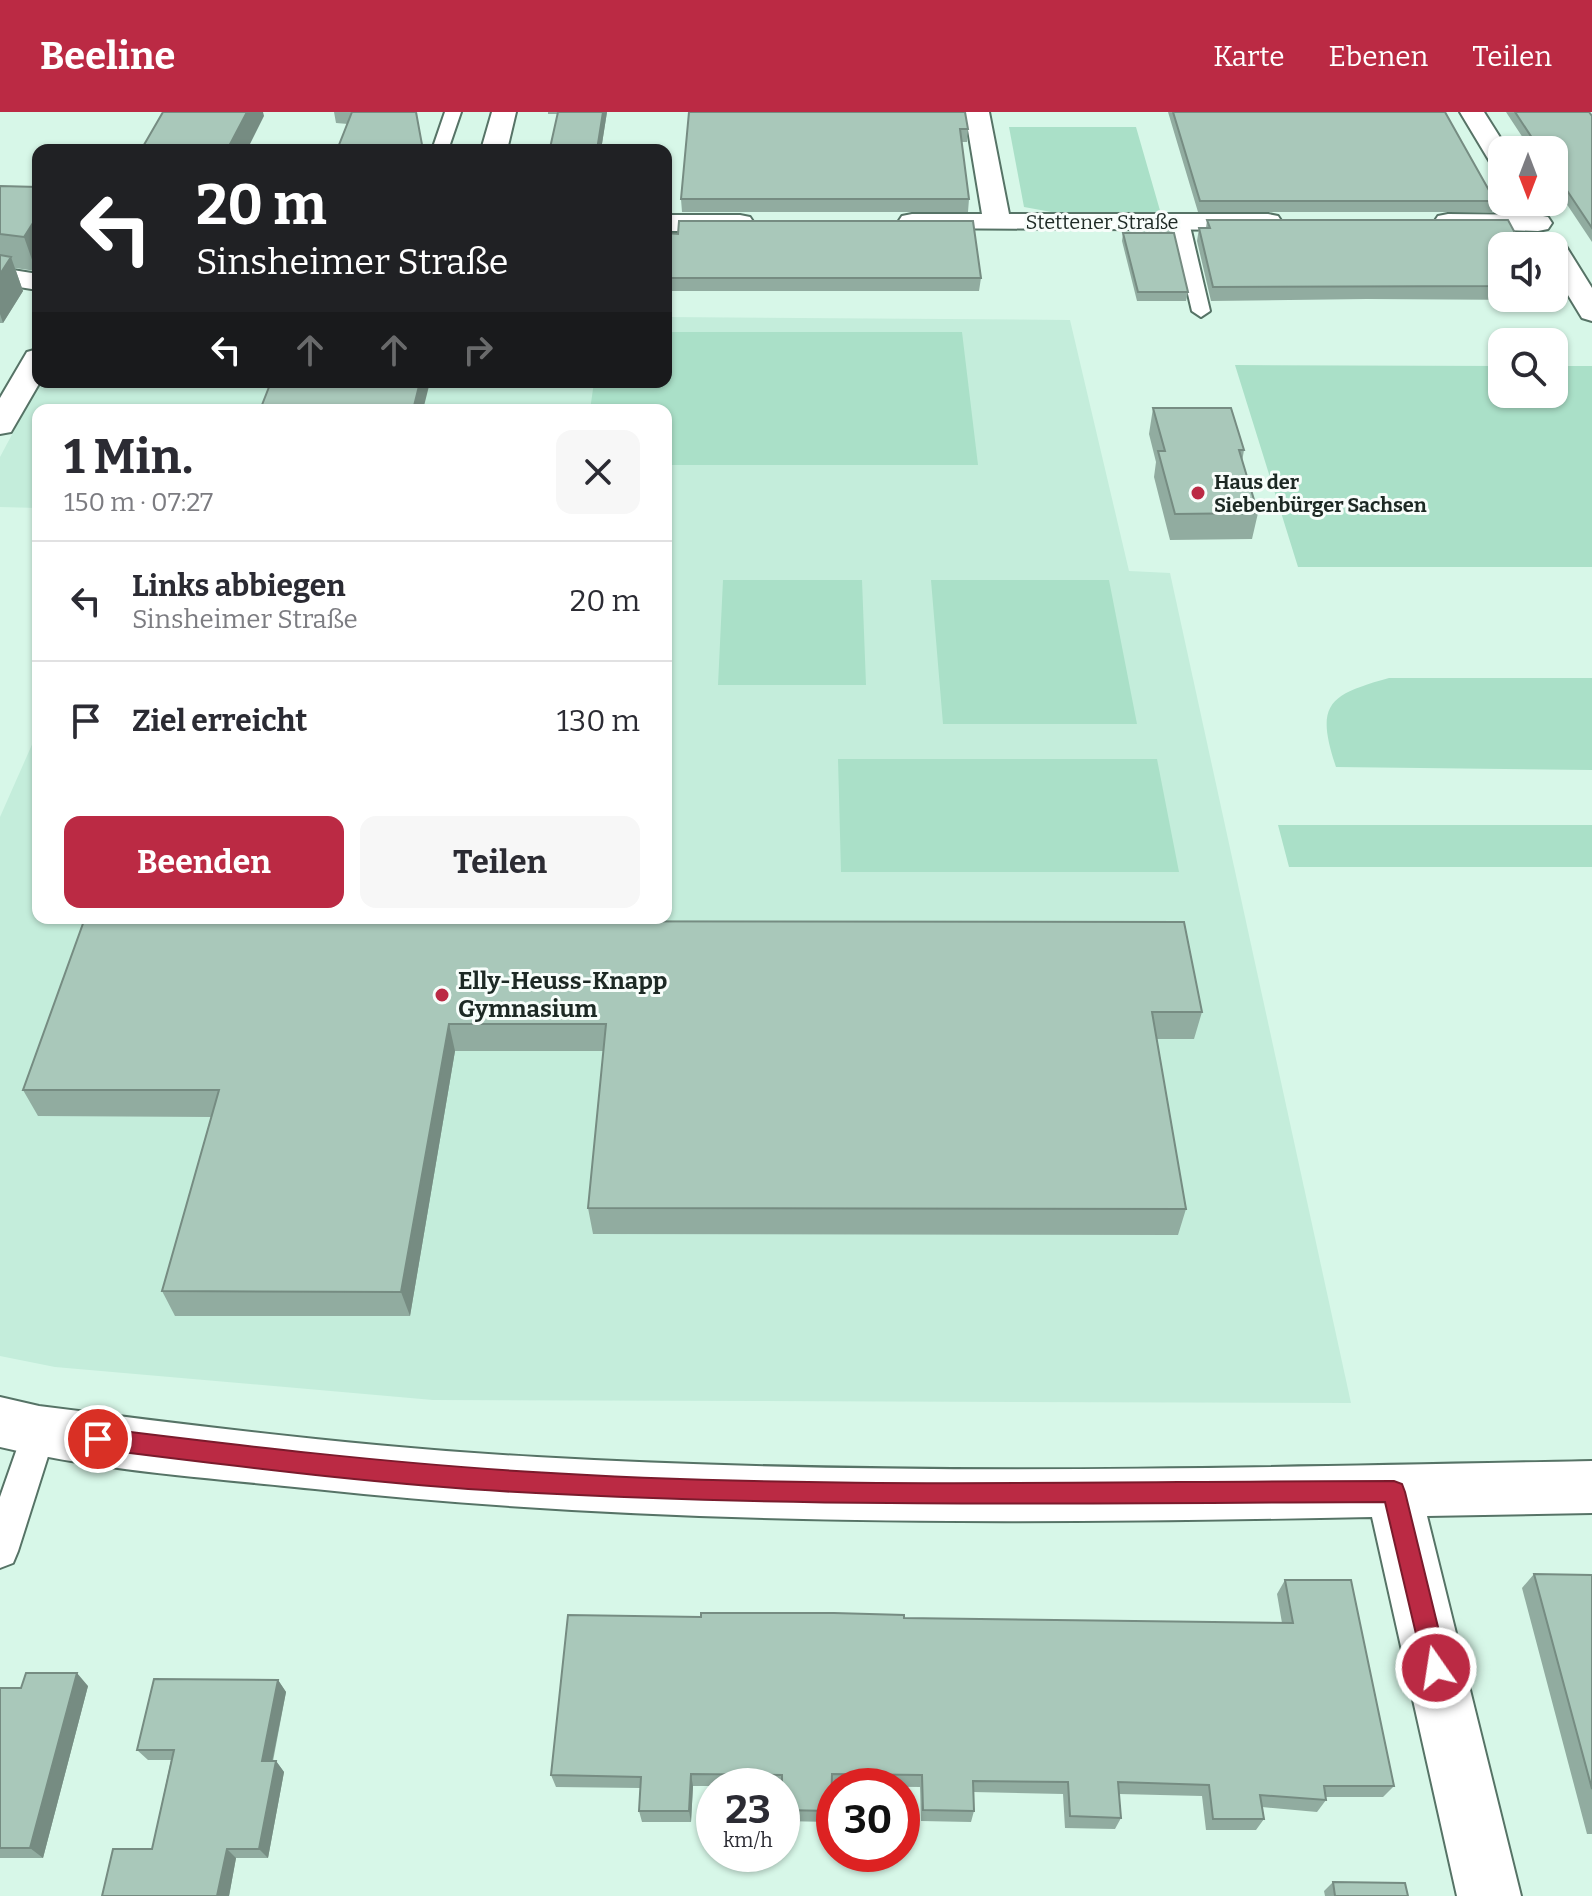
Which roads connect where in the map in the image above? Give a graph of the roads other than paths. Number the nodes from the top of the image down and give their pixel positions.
1 (453, 112) edge
2 (504, 112) edge
3 (977, 112) edge
4 (1472, 112) edge
5 (1488, 139) edge
6 (442, 144) edge
7 (496, 144) edge
8 (997, 221) junction
9 (887, 222) edge
10 (1180, 222) junction
11 (1291, 222) edge
12 (1415, 222) edge
13 (672, 223) edge
14 (761, 223) edge
15 (1542, 230) edge
16 (0, 276) edge
17 (32, 281) edge
18 (1201, 311) dead end
19 (1592, 312) edge
20 (32, 369) edge
21 (0, 425) edge
22 (20, 1426) edge
23 (1592, 1487) edge
24 (1394, 1492) junction
25 (0, 1551) edge
26 (1489, 1896) edge

1 - 6 lane
2 - 7 street
3 - 8 street
4 - 5 street
8 - 9 street, Stettener Straße
8 - 10 street, Stettener Straße
10 - 11 street, Stettener Straße
10 - 18 lane
12 - 15 street
13 - 14 street
15 - 19 street
16 - 17 street
20 - 21 street
22 - 24 street
22 - 25 lane
23 - 24 street
24 - 26 street

